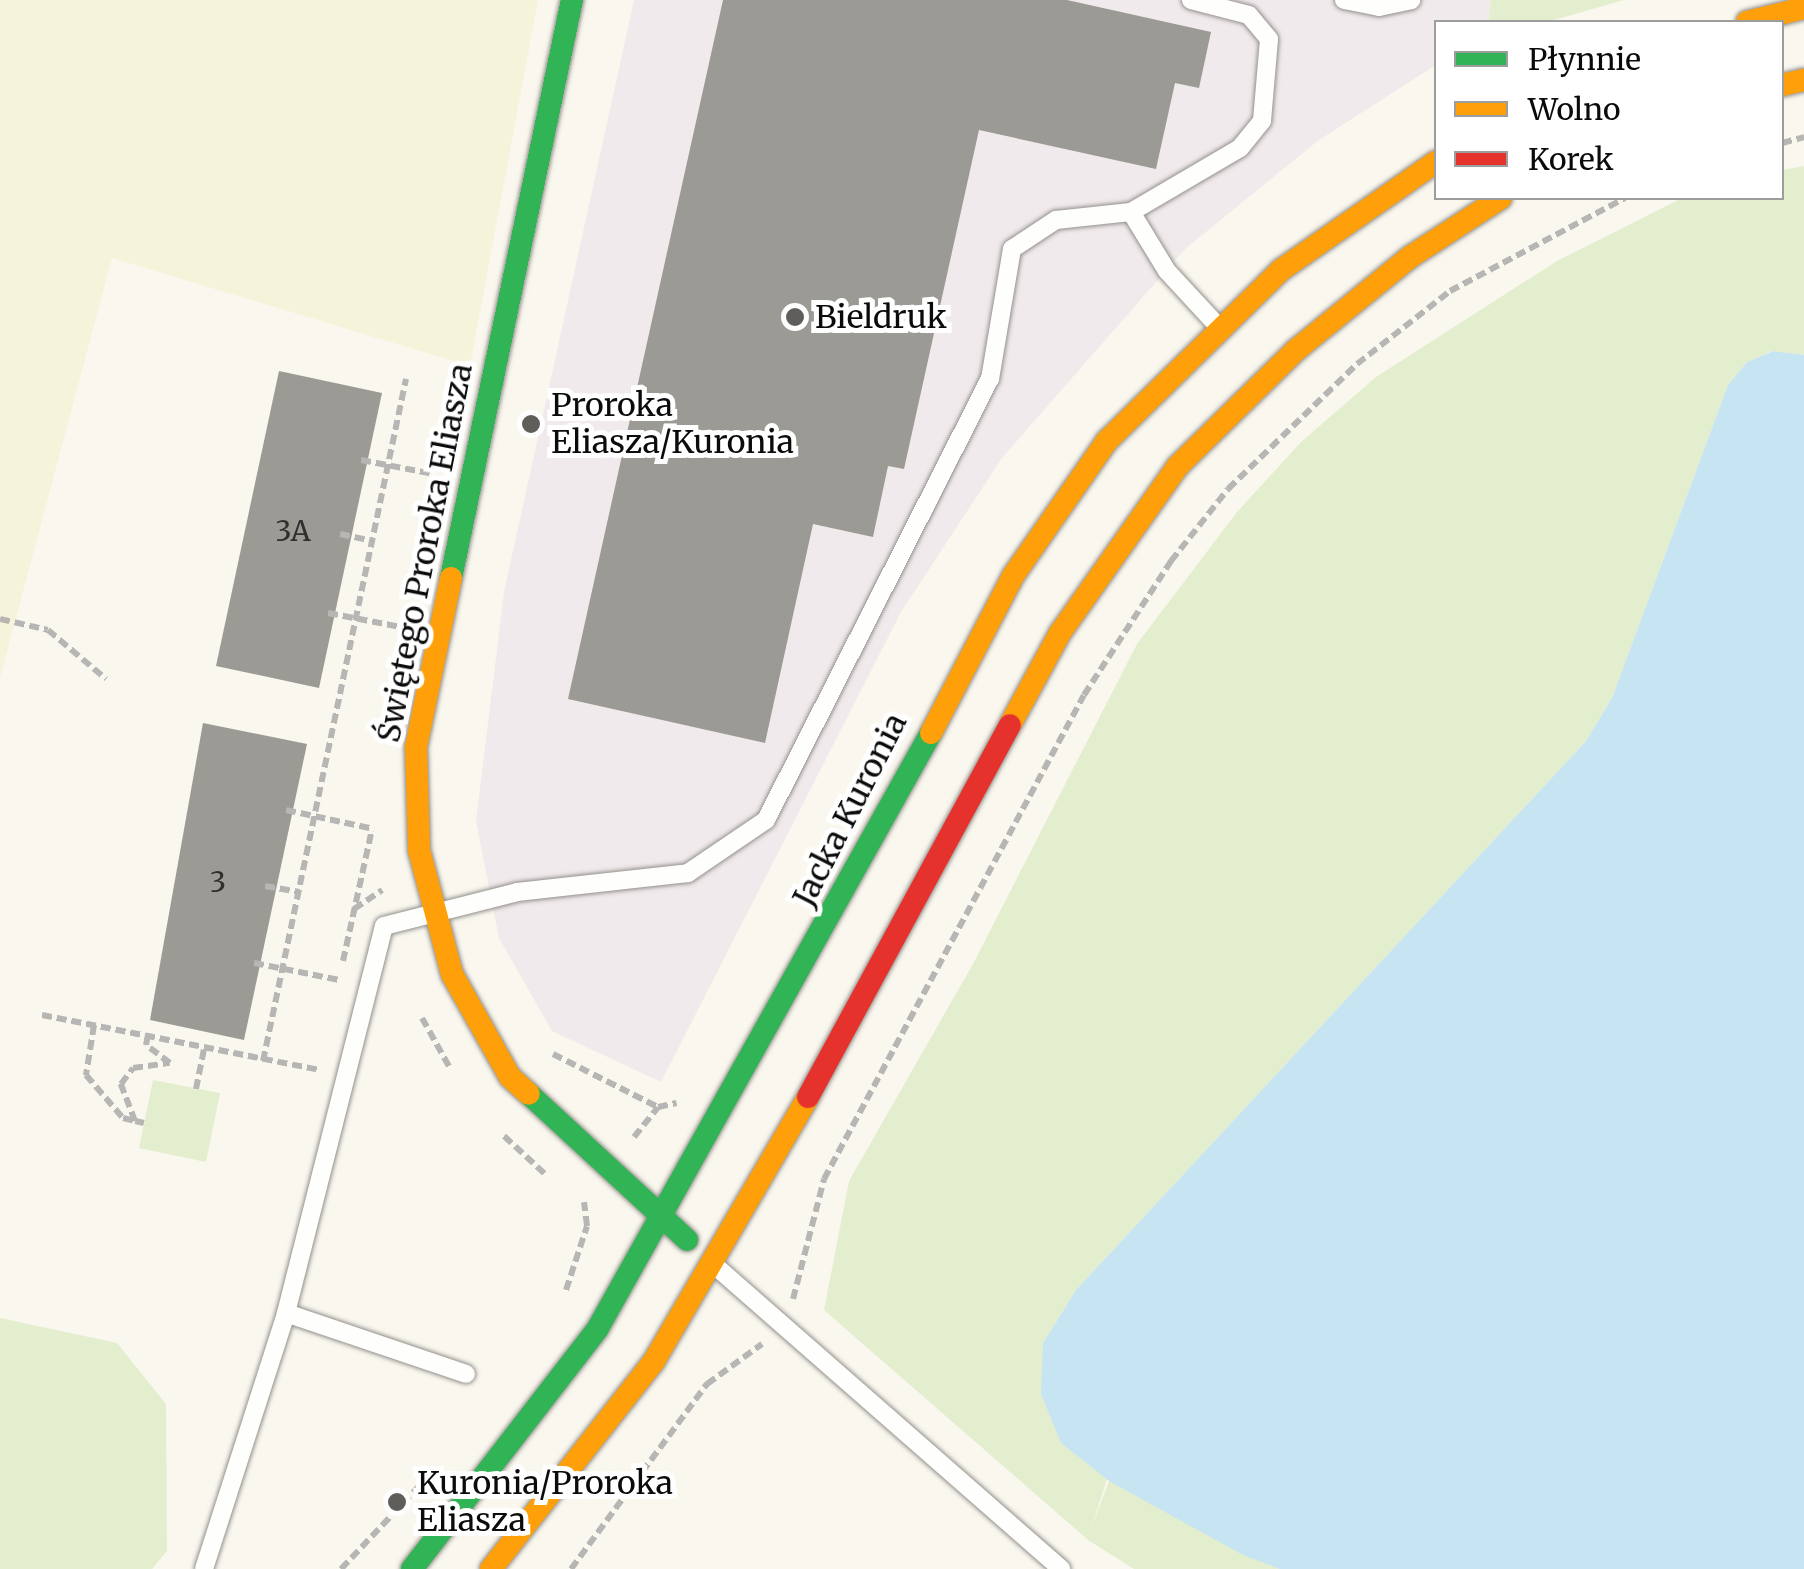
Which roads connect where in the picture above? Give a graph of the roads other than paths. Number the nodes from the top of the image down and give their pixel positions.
1 (572, 0) edge
2 (1191, 0) edge
3 (1344, 0) edge
4 (1410, 0) edge
5 (1804, 8) edge
6 (1755, 20) edge
7 (1434, 163) edge
8 (1498, 200) edge
9 (1131, 212) junction
10 (1219, 327) junction
11 (430, 912) junction
12 (664, 1218) junction
13 (712, 1264) junction
14 (286, 1312) junction
15 (466, 1374) dead end
16 (204, 1569) edge
17 (412, 1569) edge
18 (490, 1569) edge
19 (1061, 1569) edge

1 - 11 main road, Świętego Proroka Eliasza
2 - 9 lane
3 - 4 lane
5 - 6 main road
7 - 10 main road, Jacka Kuronia
8 - 13 main road
9 - 10 lane
9 - 11 lane
10 - 12 main road, Jacka Kuronia
11 - 12 main road, Świętego Proroka Eliasza
11 - 14 lane
12 - 13 main road, Świętego Proroka Eliasza
12 - 17 main road, Jacka Kuronia
13 - 18 main road
13 - 19 lane
14 - 15 lane
14 - 16 lane

